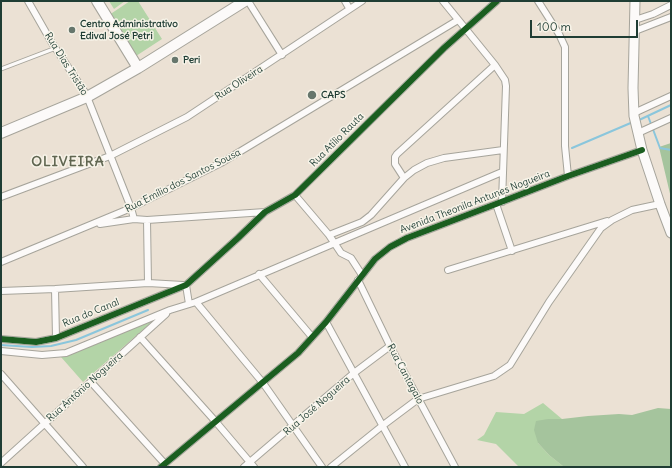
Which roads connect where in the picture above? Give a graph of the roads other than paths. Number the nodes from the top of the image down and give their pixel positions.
1 (28, 1) edge
2 (97, 1) edge
3 (239, 1) edge
4 (246, 1) edge
5 (345, 1) edge
6 (362, 1) edge
7 (443, 1) edge
8 (497, 1) edge
9 (538, 1) edge
10 (636, 1) edge
11 (671, 5) edge
12 (350, 8) junction
13 (671, 17) edge
14 (458, 20) junction
15 (635, 20) junction
16 (465, 30) junction
17 (635, 31) junction
18 (56, 48) junction
19 (282, 55) junction
20 (495, 65) junction
21 (137, 67) junction
22 (1, 69) edge
23 (86, 96) junction
24 (671, 96) edge
25 (634, 114) junction
26 (671, 118) edge
27 (1, 129) edge
28 (637, 129) junction
29 (1, 133) edge
30 (503, 150) junction
31 (642, 150) junction
32 (110, 156) junction
33 (502, 172) junction
34 (568, 176) junction
35 (404, 178) junction
36 (295, 195) junction
37 (1, 197) edge
38 (499, 203) junction
39 (660, 204) junction
40 (131, 208) junction
41 (265, 212) junction
42 (134, 219) junction
43 (147, 220) junction
44 (612, 220) junction
45 (92, 225) junction
46 (671, 232) edge
47 (329, 236) junction
48 (334, 242) junction
49 (512, 251) junction
50 (1, 262) edge
51 (448, 270) dead end
52 (259, 274) junction
53 (360, 277) junction
54 (148, 283) junction
55 (186, 285) junction
56 (55, 289) junction
57 (1, 290) edge
58 (196, 302) junction
59 (189, 304) junction
60 (170, 310) junction
61 (326, 322) junction
62 (140, 337) junction
63 (56, 338) junction
64 (312, 338) junction
65 (1, 339) edge
66 (390, 346) junction
67 (1, 351) edge
68 (354, 373) junction
69 (1, 374) edge
70 (91, 382) junction
71 (263, 383) junction
72 (418, 399) junction
73 (216, 422) junction
74 (45, 423) junction
75 (293, 426) junction
76 (382, 426) junction
77 (1, 463) edge
78 (252, 465) edge
79 (163, 466) edge
80 (83, 467) edge
81 (244, 467) edge
82 (322, 467) edge
83 (331, 467) edge
84 (405, 467) edge
85 (455, 467) edge

1 - 18 street, Rua Dias Tristão
2 - 21 main road
3 - 21 main road
4 - 19 street
4 - 21 main road
5 - 12 street
6 - 12 street, Rua Oliveira
7 - 14 street
8 - 16 street, Rua Atílio Rauta
9 - 34 street
10 - 15 main road
11 - 15 street
12 - 19 street, Rua Oliveira
13 - 17 street
14 - 16 street
14 - 40 street, Rua Emílio dos Santos Sousa
15 - 17 main road
16 - 20 street
16 - 36 street, Rua Atílio Rauta
17 - 25 main road
18 - 22 lane
18 - 23 street, Rua Dias Tristão
19 - 32 street, Rua Oliveira
20 - 30 street
20 - 35 street
21 - 23 main road
23 - 27 main road
23 - 29 main road
23 - 32 street, Rua Dias Tristão
24 - 25 street
25 - 28 main road
26 - 28 street
28 - 31 main road
30 - 33 street
30 - 35 street
31 - 34 street, Avenida Theonila Antunes Nogueira
31 - 39 main road
32 - 37 street, Rua Oliveira
32 - 40 street, Rua Dias Tristão
33 - 38 street
33 - 48 street, Avenida Theonila Antunes Nogueira
34 - 38 street, Avenida Theonila Antunes Nogueira
35 - 47 street
36 - 41 street, Rua Atílio Rauta
36 - 47 street
38 - 49 street
38 - 53 street, Avenida Theonila Antunes Nogueira
39 - 44 street
39 - 46 main road
40 - 42 street, Rua Dias Tristão
40 - 45 street, Rua Emílio dos Santos Sousa
41 - 43 street
41 - 55 street, Rua Atílio Rauta
42 - 43 street
42 - 45 street
43 - 54 street
44 - 49 street
44 - 72 street
45 - 50 street, Rua Emílio dos Santos Sousa
47 - 48 street
48 - 52 street, Avenida Theonila Antunes Nogueira
48 - 53 street
49 - 51 street
52 - 58 street, Avenida Theonila Antunes Nogueira
52 - 64 street
53 - 61 street, Avenida Theonila Antunes Nogueira
53 - 66 street, Rua Cantagalo
54 - 55 street
54 - 56 street
55 - 59 street
55 - 63 street, Rua do Canal
56 - 57 street
56 - 63 street
58 - 59 street, Avenida Theonila Antunes Nogueira
58 - 71 street
59 - 60 street, Avenida Theonila Antunes Nogueira
60 - 62 street, Rua Antônio Nogueira
60 - 67 street
61 - 64 street, Avenida Theonila Antunes Nogueira
61 - 68 street
62 - 70 street, Rua Antônio Nogueira
62 - 73 street
63 - 65 street, Rua do Canal
64 - 71 street, Avenida Theonila Antunes Nogueira
66 - 68 street, Rua José Nogueira
66 - 72 street, Rua Cantagalo
68 - 75 street, Rua José Nogueira
68 - 76 street
69 - 74 street
70 - 74 street, Rua Antônio Nogueira
70 - 79 street
71 - 73 street, Avenida Theonila Antunes Nogueira
71 - 75 street
72 - 76 street
72 - 85 street, Rua Cantagalo
73 - 78 street
73 - 79 street, Avenida Theonila Antunes Nogueira
74 - 77 street, Rua Antônio Nogueira
74 - 80 street
75 - 78 street, Rua José Nogueira
75 - 82 street
76 - 83 street
76 - 84 street
78 - 81 street, Rua José Nogueira

